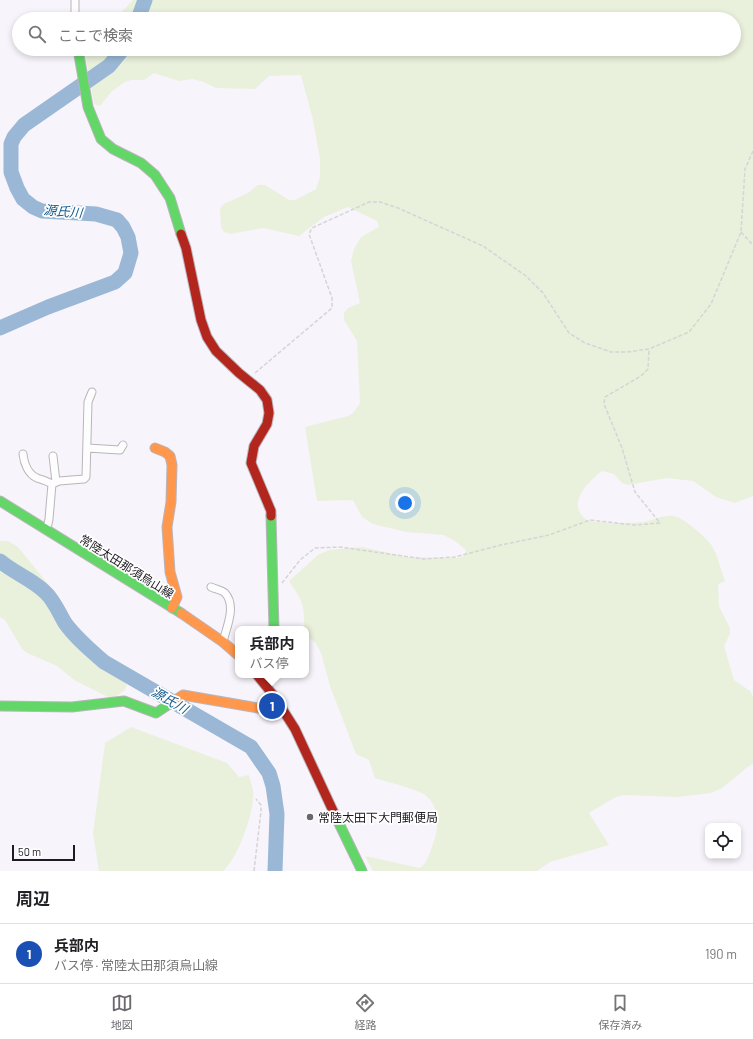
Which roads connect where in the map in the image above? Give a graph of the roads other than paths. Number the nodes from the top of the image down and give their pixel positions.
1 (75, 0) edge
2 (75, 12) edge
3 (79, 56) edge
4 (92, 392) dead end
5 (123, 445) dead end
6 (87, 448) junction
7 (155, 448) dead end
8 (23, 454) dead end
9 (53, 456) dead end
10 (54, 483) junction
11 (0, 501) edge
12 (44, 529) junction
13 (211, 587) dead end
14 (172, 608) junction
15 (274, 626) edge
16 (223, 642) junction
17 (235, 652) edge
18 (260, 678) edge
19 (271, 678) edge
20 (266, 684) junction
21 (0, 706) edge
22 (282, 708) junction
23 (362, 871) edge

1 - 2 street
3 - 15 street
4 - 6 street
5 - 6 street
6 - 10 street
7 - 14 street
8 - 10 street
9 - 10 street
10 - 12 street
11 - 12 street, 常陸太田那須烏山線
12 - 14 street, 常陸太田那須烏山線
13 - 16 street
14 - 16 street, 常陸太田那須烏山線
16 - 17 street, 常陸太田那須烏山線
18 - 20 street
19 - 20 street
20 - 22 street
21 - 22 street
22 - 23 street

